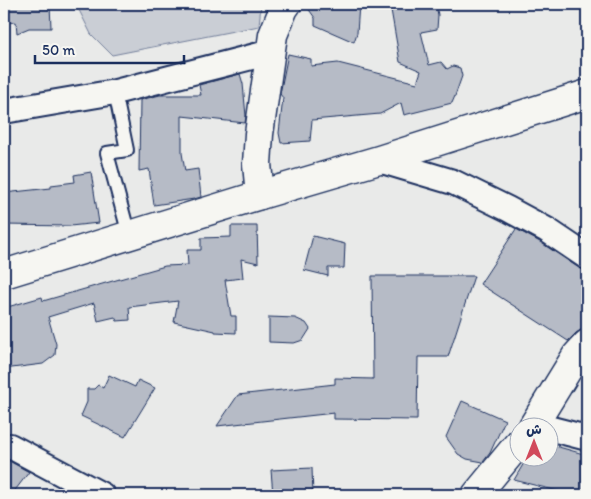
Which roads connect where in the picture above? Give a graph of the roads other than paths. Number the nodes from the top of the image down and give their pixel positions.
1 (287, 4) edge
2 (271, 52) junction
3 (115, 92) junction
4 (587, 94) edge
5 (4, 111) edge
6 (379, 160) junction
7 (260, 195) junction
8 (129, 235) junction
9 (587, 257) edge
10 (4, 274) edge
11 (587, 344) edge
12 (543, 416) edge
13 (558, 434) edge
14 (587, 438) edge
15 (10, 446) dead end
16 (508, 460) edge
17 (102, 495) edge
18 (476, 495) edge

1 - 2 main road
2 - 3 street
2 - 7 main road
3 - 5 street
3 - 8 lane
4 - 6 main road
6 - 7 main road
6 - 9 street
7 - 8 main road
8 - 10 main road
11 - 12 main road
13 - 14 street
15 - 17 street
16 - 18 main road

